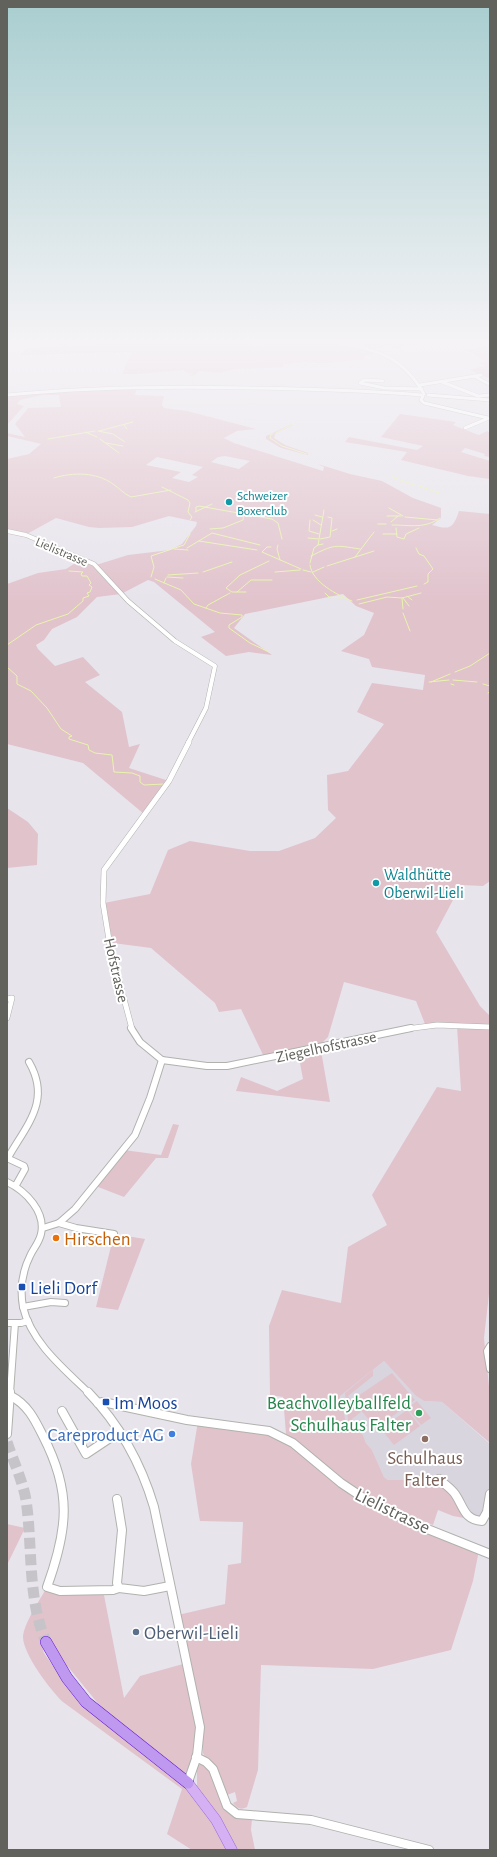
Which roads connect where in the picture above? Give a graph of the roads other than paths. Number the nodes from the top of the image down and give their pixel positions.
1 (7, 531) edge
2 (212, 684) joint
3 (9, 998) edge
4 (7, 1018) edge
5 (490, 1027) edge
6 (162, 1060) junction
7 (29, 1062) dead end
8 (7, 1182) edge
9 (16, 1185) junction
10 (59, 1223) junction
11 (42, 1228) junction
12 (114, 1234) dead end
13 (65, 1303) dead end
14 (23, 1307) junction
15 (28, 1321) junction
16 (7, 1323) edge
17 (15, 1323) junction
18 (490, 1346) edge
19 (490, 1369) edge
20 (11, 1396) junction
21 (98, 1403) junction
22 (62, 1411) dead end
23 (119, 1432) junction
24 (7, 1434) edge
25 (439, 1479) dead end
26 (490, 1494) edge
27 (117, 1499) dead end
28 (490, 1554) edge
29 (170, 1586) junction
30 (119, 1588) junction
31 (46, 1642) tunnel mouth
32 (196, 1757) junction
33 (188, 1783) junction
34 (232, 1850) edge
35 (428, 1850) edge

1 - 2 street, Lielistrasse
2 - 6 street, Hofstrasse
3 - 4 street
5 - 6 street, Ziegelhofstrasse
6 - 10 street
7 - 9 street
8 - 9 street
9 - 11 street
10 - 11 street
10 - 12 street
11 - 14 street
13 - 14 street
14 - 15 street
15 - 17 street
15 - 21 street
16 - 17 street
17 - 20 street
18 - 19 street
20 - 24 street
20 - 30 street
21 - 23 street
21 - 28 street, Lielistrasse
22 - 23 street
23 - 29 street
25 - 26 street
27 - 30 street
29 - 30 street
29 - 32 street
31 - 33 highway
32 - 33 street
32 - 35 street
33 - 34 main road

